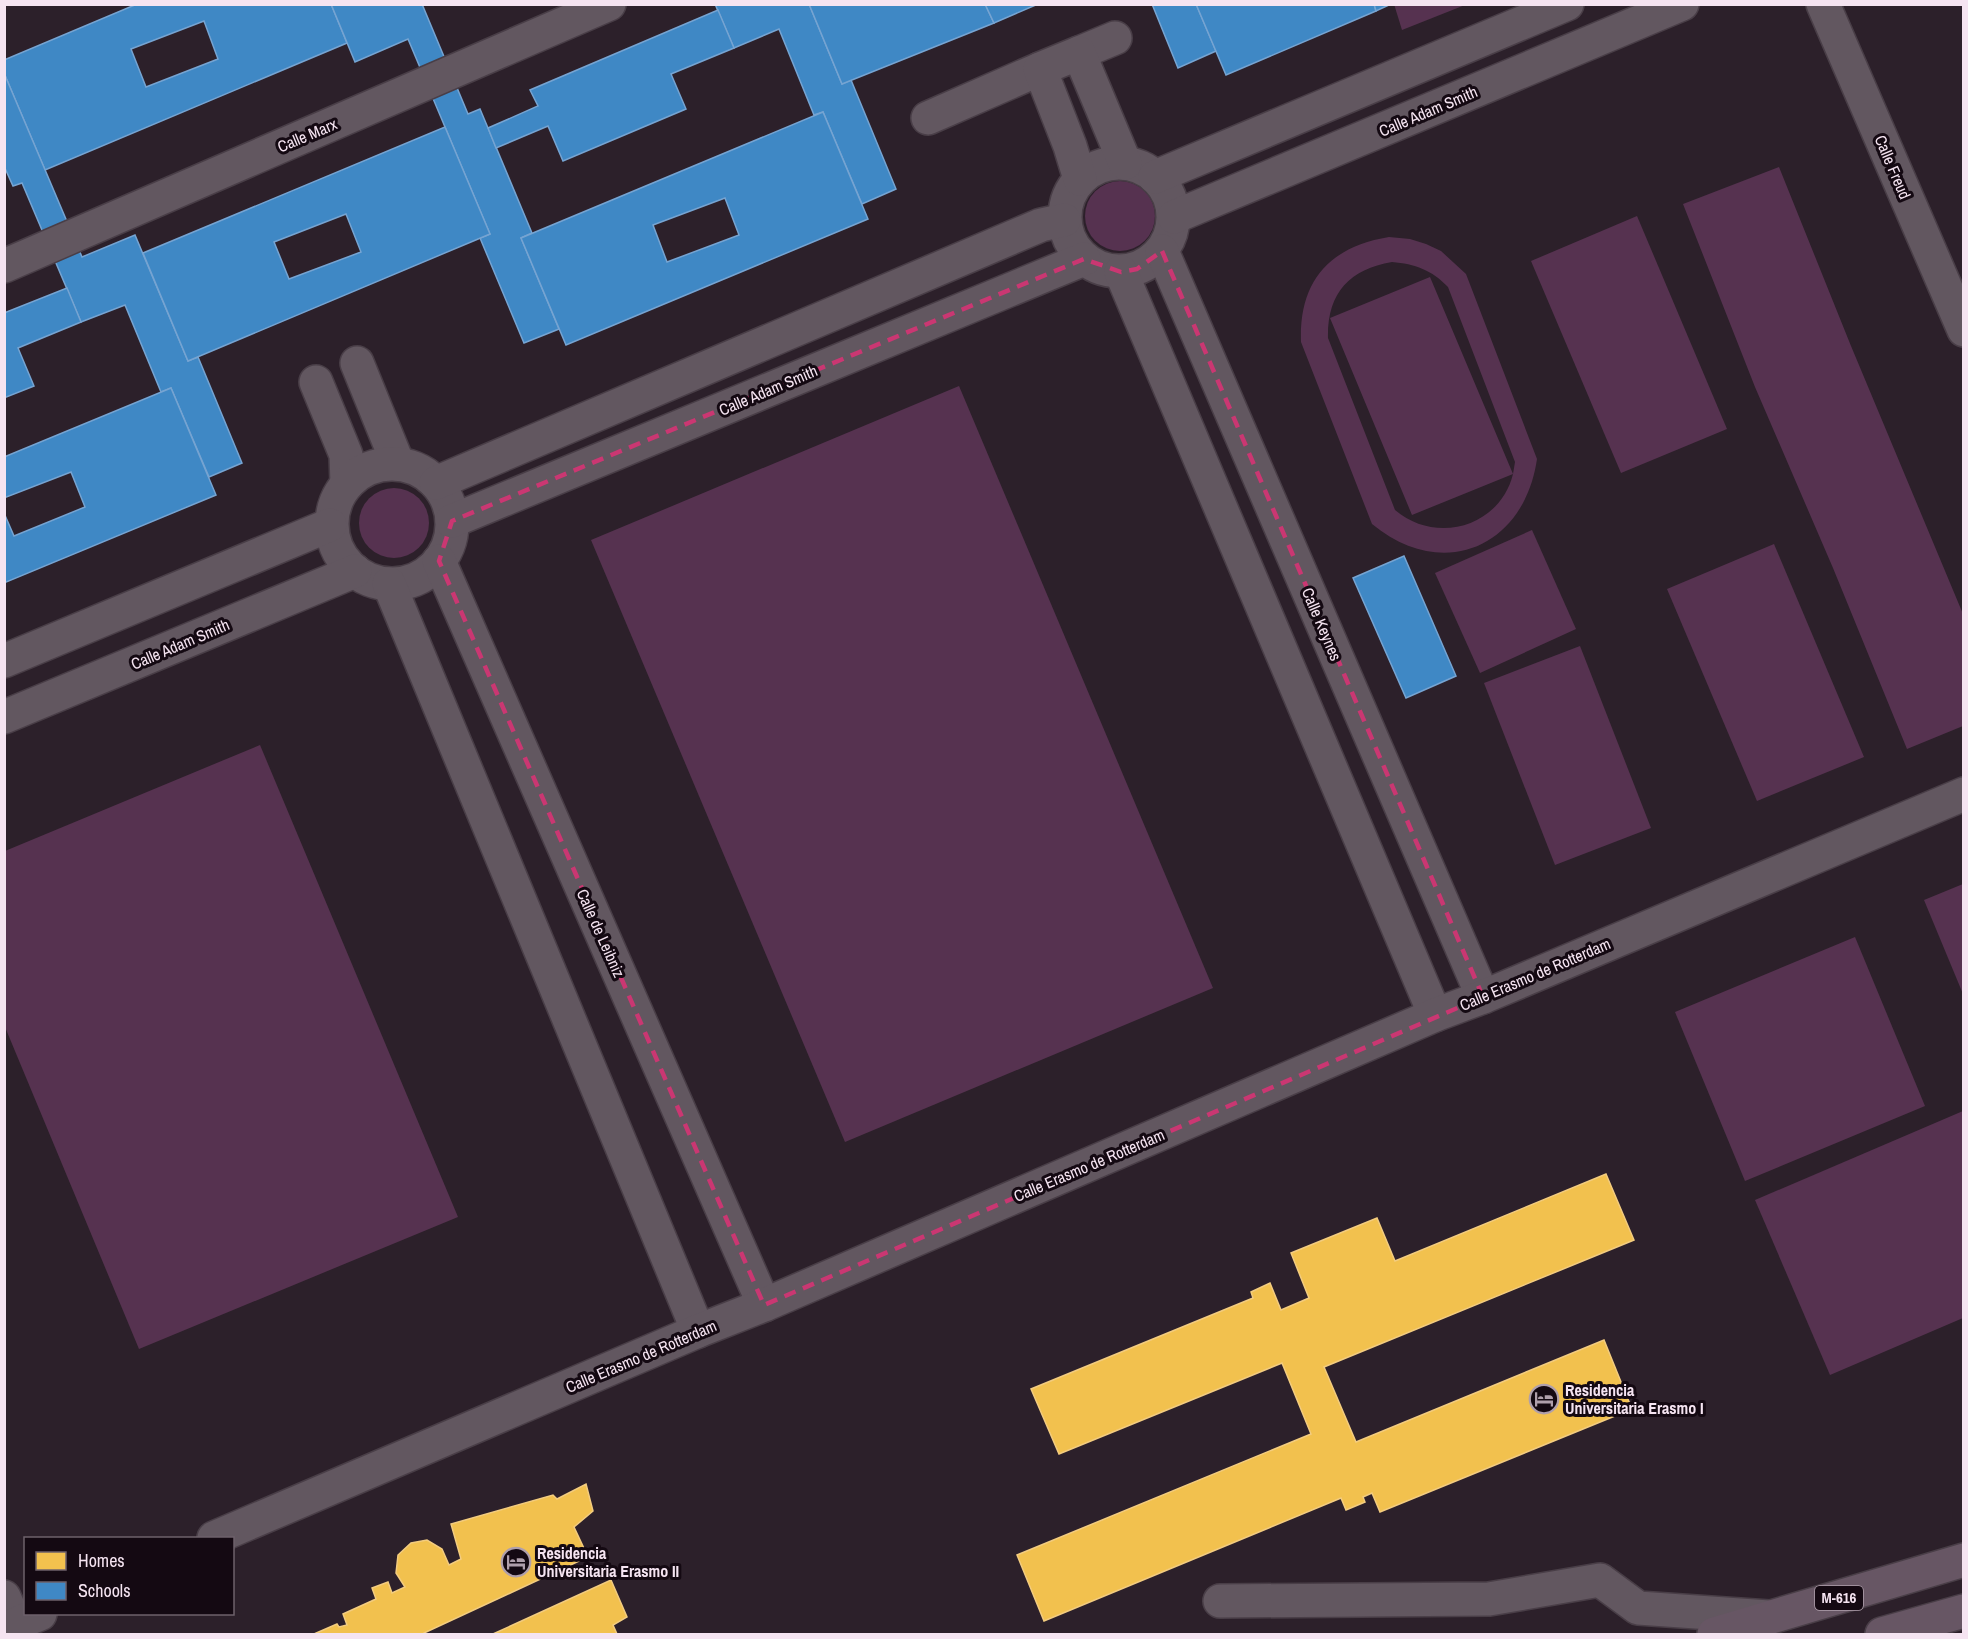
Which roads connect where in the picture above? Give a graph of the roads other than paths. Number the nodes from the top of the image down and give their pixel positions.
1 (609, 4) edge
2 (1567, 4) edge
3 (1682, 4) edge
4 (1822, 4) edge
5 (1115, 38) dead end
6 (1080, 52) junction
7 (1040, 69) junction
8 (928, 118) dead end
9 (1125, 163) junction
10 (1155, 177) junction
11 (1080, 179) junction
12 (1174, 217) junction
13 (1064, 220) junction
14 (1162, 251) junction
15 (1084, 259) junction
16 (4, 266) edge
17 (1121, 272) junction
18 (1964, 330) edge
19 (357, 363) dead end
20 (316, 382) dead end
21 (398, 464) junction
22 (436, 483) junction
23 (347, 484) junction
24 (452, 521) junction
25 (330, 525) junction
26 (439, 561) junction
27 (355, 571) junction
28 (388, 584) junction
29 (4, 661) edge
30 (4, 717) edge
31 (1964, 794) edge
32 (1483, 997) junction
33 (1435, 1015) junction
34 (764, 1305) junction
35 (698, 1331) junction
36 (219, 1537) edge
37 (1964, 1560) edge
38 (1220, 1601) dead end
39 (1964, 1611) edge
40 (1774, 1617) junction
41 (1714, 1635) edge
42 (1882, 1635) edge

1 - 16 street, Calle Marx
2 - 10 street
3 - 12 street, Calle Adam Smith
4 - 18 street, Calle Freud
5 - 6 street
6 - 7 street
6 - 9 street
7 - 8 street
7 - 11 street
9 - 10 street
9 - 11 street
10 - 12 street
11 - 13 street
12 - 14 street
13 - 15 street
13 - 22 street
14 - 17 street
14 - 32 street, Calle Keynes
15 - 17 street
15 - 24 street, Calle Adam Smith
17 - 33 street
19 - 21 street
20 - 23 street
21 - 22 street
21 - 23 street
22 - 24 street
23 - 25 street
24 - 26 street
25 - 27 street
25 - 29 street
26 - 28 street
26 - 34 street, Calle de Leibniz
27 - 28 street
27 - 30 street, Calle Adam Smith
28 - 35 street
31 - 32 street, Calle Erasmo de Rotterdam
32 - 33 street, Calle Erasmo de Rotterdam
33 - 34 street, Calle Erasmo de Rotterdam
34 - 35 street, Calle Erasmo de Rotterdam
35 - 36 street, Calle Erasmo de Rotterdam
37 - 40 highway, M-616
38 - 40 street
39 - 42 highway
40 - 41 highway, M-616

